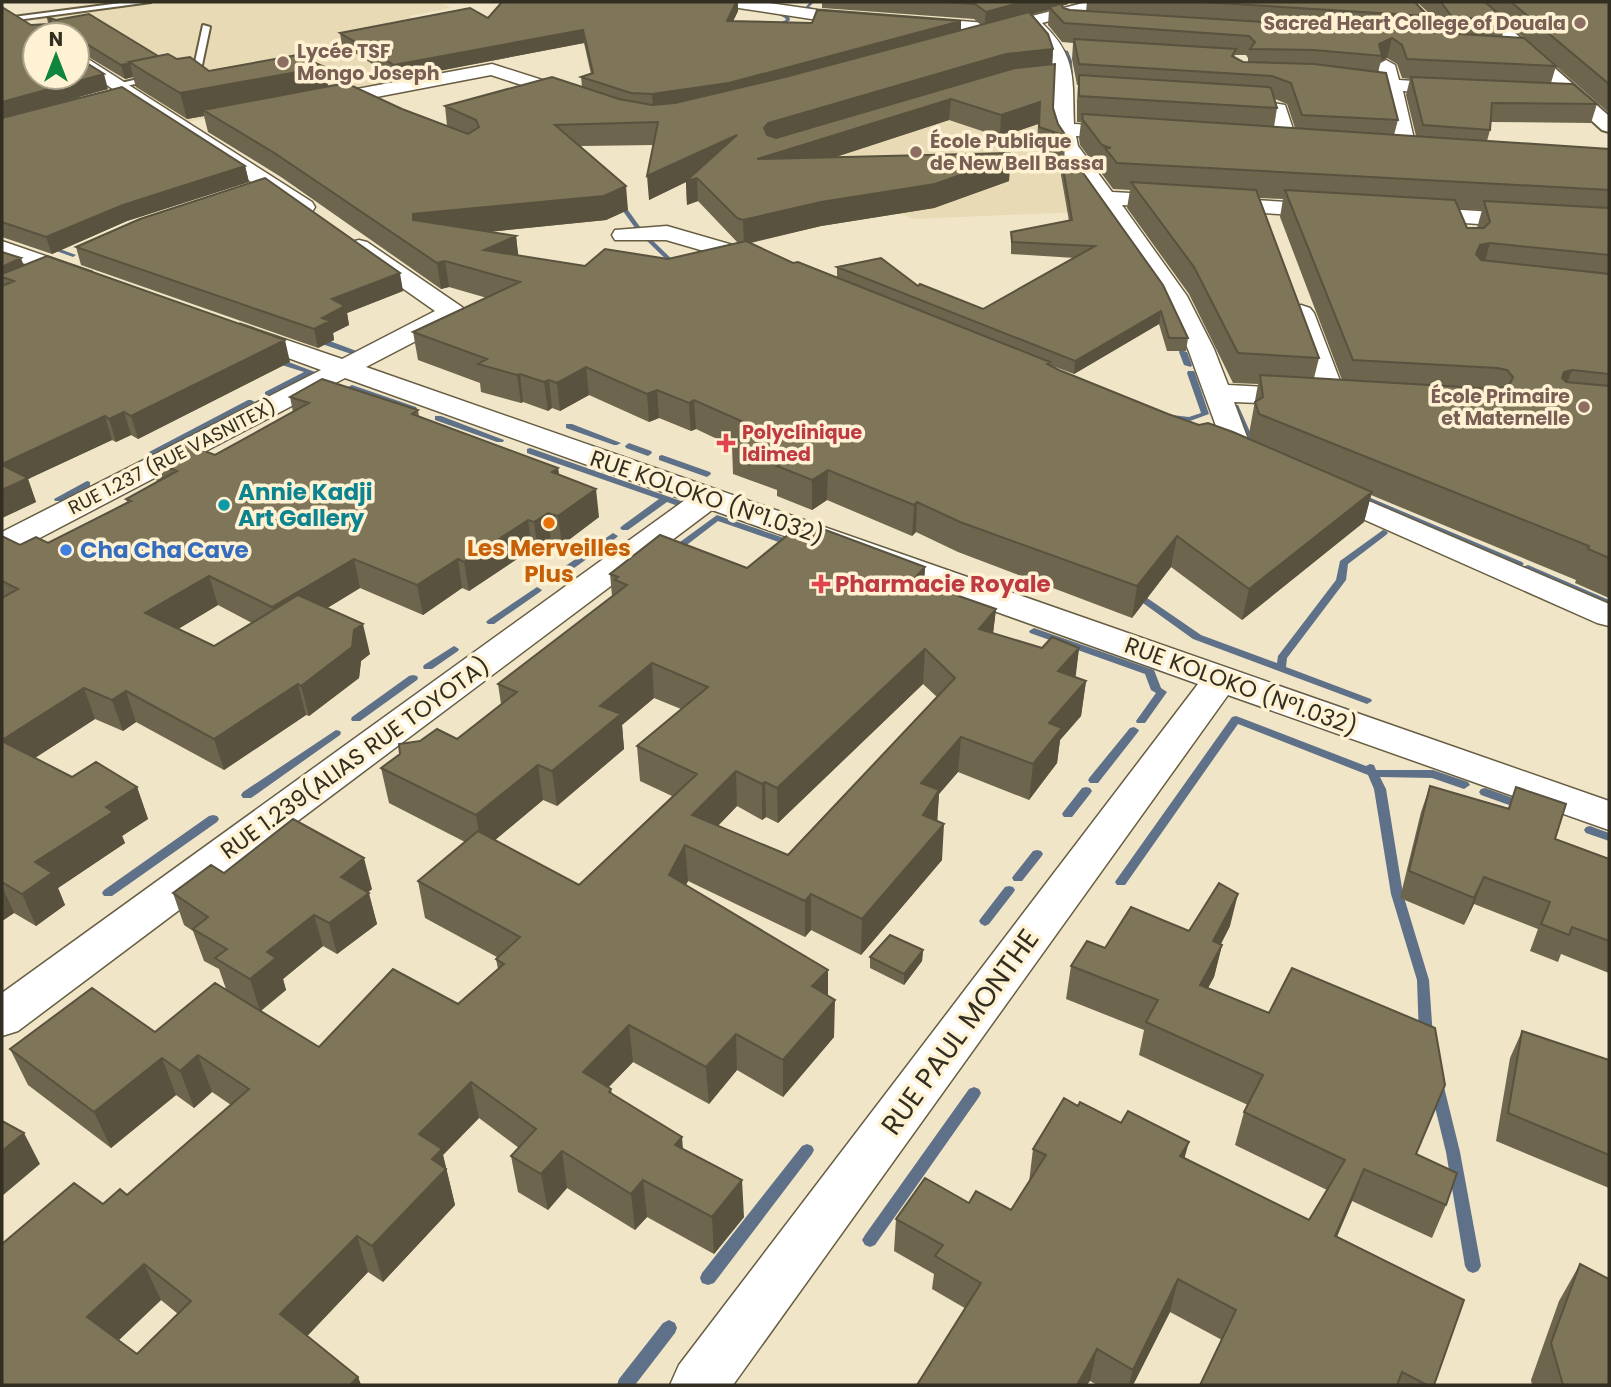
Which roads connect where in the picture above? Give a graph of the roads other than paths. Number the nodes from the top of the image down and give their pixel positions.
1 (147, 2) edge
2 (732, 2) edge
3 (1104, 2) edge
4 (1405, 2) edge
5 (1470, 2) edge
6 (2, 6) edge
7 (797, 7) edge
8 (13, 19) edge
9 (1037, 21) junction
10 (1093, 23) edge
11 (206, 27) dead end
12 (999, 29) junction
13 (1415, 43) edge
14 (947, 44) edge
15 (1500, 48) edge
16 (1524, 50) junction
17 (1382, 52) edge
18 (91, 68) edge
19 (1322, 79) edge
20 (1394, 86) junction
21 (119, 91) junction
22 (1481, 91) edge
23 (1548, 93) edge
24 (1574, 94) junction
25 (352, 96) junction
26 (1215, 101) edge
27 (300, 106) edge
28 (602, 106) edge
29 (387, 111) edge
30 (209, 124) edge
31 (1609, 126) edge
32 (1063, 128) junction
33 (183, 129) junction
34 (1144, 134) edge
35 (1262, 142) edge
36 (1288, 144) junction
37 (1314, 146) edge
38 (1380, 150) edge
39 (272, 184) junction
40 (247, 193) edge
41 (1105, 198) junction
42 (1262, 206) junction
43 (1350, 211) edge
44 (1391, 213) edge
45 (322, 220) edge
46 (1609, 226) edge
47 (1271, 231) edge
48 (342, 235) edge
49 (623, 235) dead end
50 (2, 248) edge
51 (84, 253) edge
52 (55, 267) junction
53 (787, 271) edge
54 (23, 279) edge
55 (107, 285) edge
56 (1294, 294) edge
57 (212, 323) edge
58 (343, 369) junction
59 (1218, 393) junction
60 (1200, 438) edge
61 (1302, 481) edge
62 (709, 497) junction
63 (2, 545) edge
64 (1609, 616) edge
65 (1221, 679) junction
66 (1609, 816) edge
67 (2, 1018) edge
68 (699, 1385) edge

1 - 8 lane
2 - 7 street
3 - 9 street
4 - 13 street
5 - 16 main road
6 - 8 street
7 - 12 street
9 - 10 street
9 - 12 street
9 - 32 street
11 - 21 lane
12 - 14 street
15 - 16 street
16 - 24 main road
17 - 20 street
18 - 21 street
19 - 20 street
20 - 22 street
20 - 38 street
21 - 33 street
23 - 24 street
24 - 31 main road
25 - 27 street
25 - 28 street
25 - 29 street
26 - 36 street
30 - 33 street
32 - 34 street
32 - 41 street
33 - 39 street
35 - 36 street
36 - 37 street
39 - 40 street
39 - 45 street
41 - 42 street
41 - 59 street
42 - 43 street
42 - 47 street
44 - 46 street
48 - 58 street, RUE 1.237 (RUE VASNITEX)
49 - 53 street
50 - 52 street
51 - 52 street
52 - 54 street
52 - 55 street
56 - 59 street
57 - 58 street, RUE KOLOKO (N°1.032)
58 - 62 street, RUE KOLOKO (N°1.032)
58 - 63 street, RUE 1.237 (RUE VASNITEX)
59 - 60 street
61 - 64 street
62 - 65 street, RUE KOLOKO (N°1.032)
62 - 67 street, RUE 1.239(ALIAS RUE TOYOTA)
65 - 66 street, RUE KOLOKO (N°1.032)
65 - 68 street, RUE PAUL MONTHE

